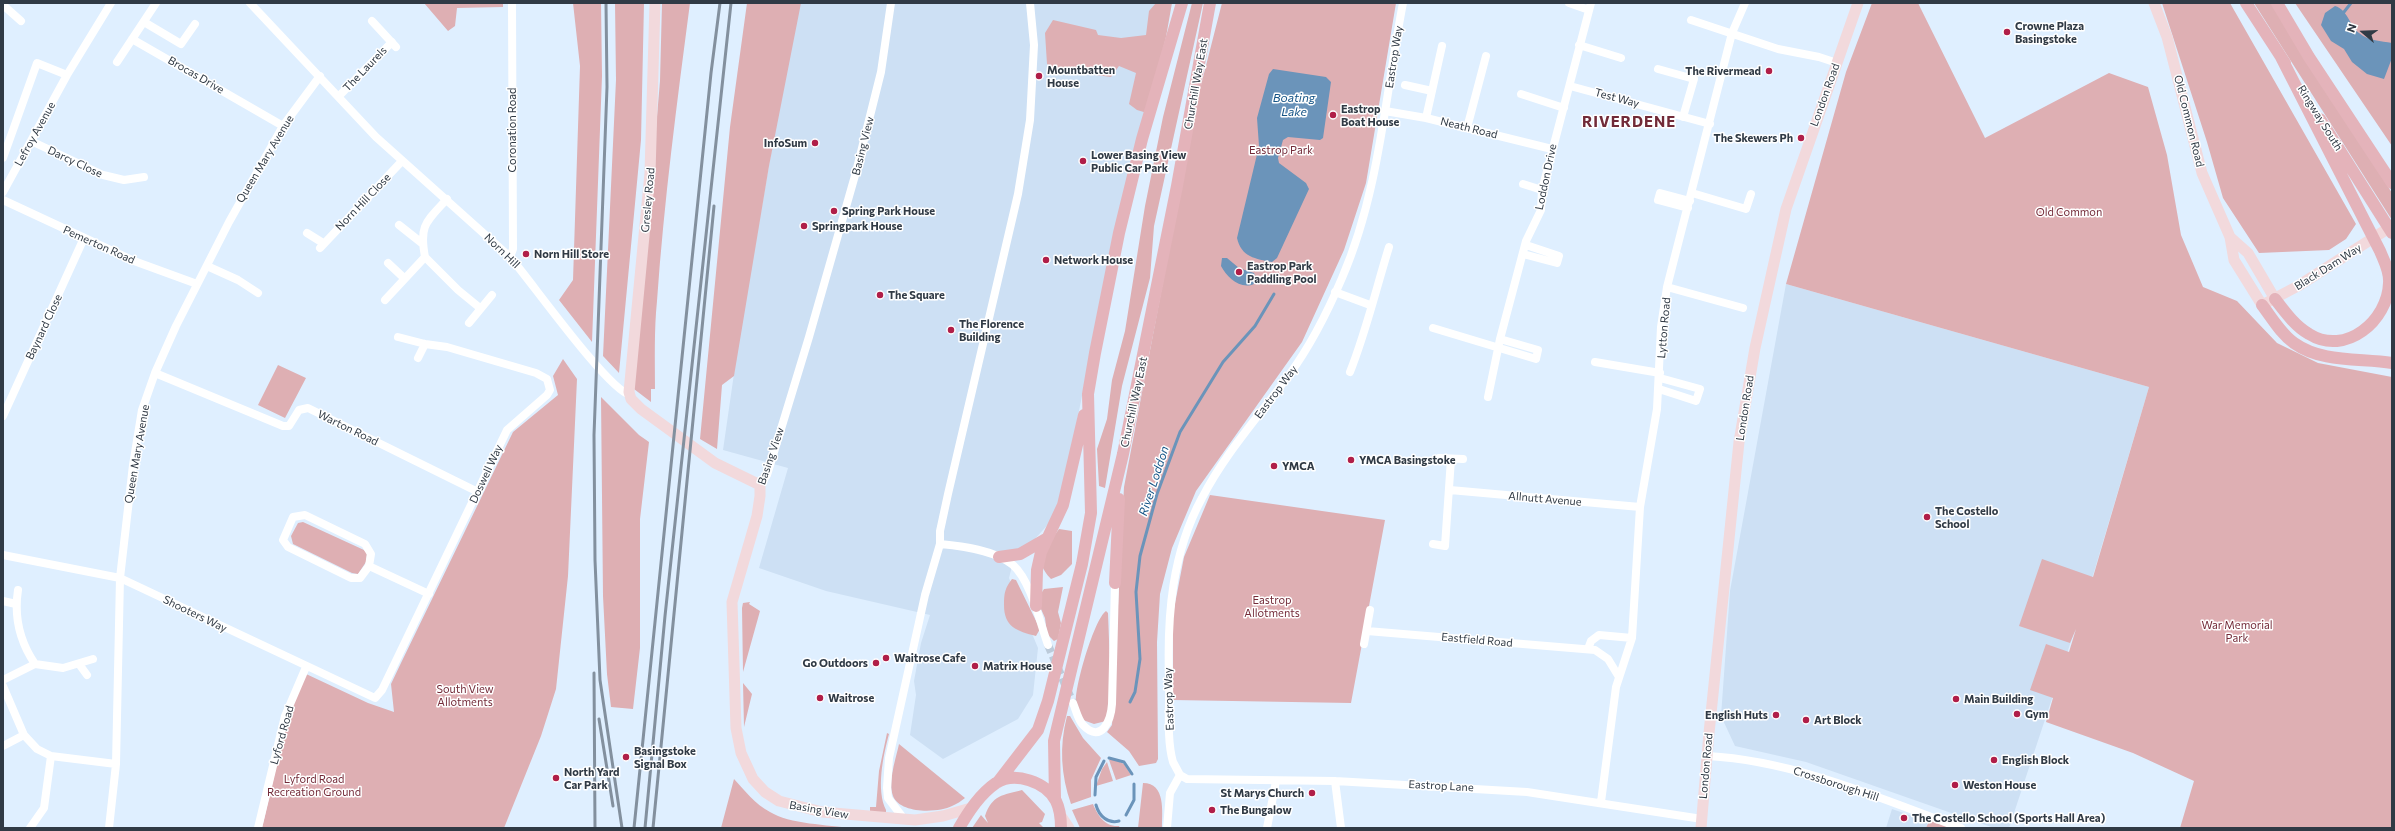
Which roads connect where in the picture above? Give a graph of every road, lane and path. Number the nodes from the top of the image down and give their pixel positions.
1 (111, 3) edge
2 (156, 3) edge
3 (250, 3) edge
4 (512, 3) edge
5 (655, 3) edge
6 (891, 3) edge
7 (1030, 3) edge
8 (1182, 3) edge
9 (1210, 3) edge
10 (1403, 3) edge
11 (1569, 3) edge
12 (1745, 3) edge
13 (1858, 3) edge
14 (2154, 3) edge
15 (2246, 3) edge
16 (2277, 3) edge
17 (3, 5) edge
18 (1590, 6) edge
19 (1691, 20) dead end
20 (21, 21) dead end
21 (372, 21) dead end
22 (144, 22) junction
23 (195, 24) dead end
24 (1732, 33) junction
25 (132, 39) junction
26 (1580, 45) junction
27 (1442, 46) dead end
28 (1486, 56) dead end
29 (2281, 56) junction
30 (2309, 57) junction
31 (1621, 58) dead end
32 (117, 62) dead end
33 (1837, 63) junction
34 (1658, 69) dead end
35 (68, 75) junction
36 (320, 76) junction
37 (1405, 85) dead end
38 (1570, 86) junction
39 (1432, 91) junction
40 (1522, 94) dead end
41 (339, 96) junction
42 (1564, 108) junction
43 (1385, 111) junction
44 (1683, 117) junction
45 (1426, 118) junction
46 (1710, 124) junction
47 (282, 126) junction
48 (1467, 128) junction
49 (6, 139) edge
50 (31, 141) junction
51 (1552, 149) junction
52 (3, 158) edge
53 (402, 161) junction
54 (2392, 167) edge
55 (144, 177) dead end
56 (2392, 183) edge
57 (1523, 184) dead end
58 (1542, 190) junction
59 (3, 192) edge
60 (1751, 194) dead end
61 (447, 199) junction
62 (3, 200) edge
63 (1690, 201) junction
64 (399, 225) dead end
65 (2392, 226) edge
66 (307, 233) dead end
67 (2392, 233) edge
68 (2230, 237) junction
69 (84, 238) junction
70 (423, 244) junction
71 (1526, 245) junction
72 (1389, 248) dead end
73 (1523, 254) junction
74 (425, 257) junction
75 (510, 257) junction
76 (388, 263) dead end
77 (206, 266) junction
78 (404, 278) junction
79 (197, 284) junction
80 (1667, 287) junction
81 (1335, 292) junction
82 (258, 293) dead end
83 (492, 295) dead end
84 (2275, 299) junction
85 (385, 300) dead end
86 (2262, 305) junction
87 (1370, 306) junction
88 (480, 308) junction
89 (1743, 308) dead end
90 (470, 323) dead end
91 (1433, 328) dead end
92 (398, 337) dead end
93 (1500, 339) junction
94 (425, 344) junction
95 (1498, 348) junction
96 (418, 358) dead end
97 (1595, 362) dead end
98 (2392, 363) edge
99 (155, 372) junction
100 (1350, 372) dead end
101 (1660, 375) junction
102 (1659, 389) junction
103 (1088, 394) junction
104 (630, 395) junction
105 (1488, 396) dead end
106 (3, 416) edge
107 (1123, 454) junction
108 (1438, 458) dead end
109 (1463, 458) dead end
110 (1451, 459) junction
111 (760, 485) junction
112 (1450, 490) junction
113 (478, 492) junction
114 (1640, 507) junction
115 (1046, 539) junction
116 (940, 544) junction
117 (1433, 544) dead end
118 (3, 555) edge
119 (999, 557) junction
120 (369, 566) junction
121 (120, 578) junction
122 (1115, 583) joint
123 (18, 590) dead end
124 (429, 594) junction
125 (3, 601) edge
126 (16, 604) junction
127 (1036, 606) junction
128 (1370, 610) dead end
129 (1367, 631) junction
130 (1632, 638) junction
131 (1364, 644) dead end
132 (1048, 645) tunnel mouth
133 (1588, 649) junction
134 (93, 659) dead end
135 (35, 664) junction
136 (79, 664) junction
137 (306, 667) junction
138 (87, 675) dead end
139 (1619, 677) junction
140 (3, 680) edge
141 (3, 686) edge
142 (378, 697) joint
143 (1073, 703) tunnel mouth
144 (24, 735) junction
145 (3, 746) edge
146 (51, 756) junction
147 (1708, 756) junction
148 (116, 764) junction
149 (1180, 775) junction
150 (1276, 781) junction
151 (1336, 781) junction
152 (998, 782) junction
153 (1055, 799) junction
154 (1601, 802) junction
155 (971, 808) junction
156 (909, 820) junction
157 (1061, 822) edge
158 (1701, 824) edge
159 (30, 828) edge
160 (109, 828) edge
161 (258, 828) edge
162 (926, 828) edge
163 (959, 828) edge
164 (1069, 828) edge
165 (1167, 828) edge
166 (1267, 828) edge
167 (1341, 828) edge
168 (1961, 828) edge

1 - 35 street, Lefroy Avenue
2 - 22 street
3 - 36 street, Norn Hill
4 - 75 street, Coronation Road
5 - 104 street, Gresley Road
6 - 111 street, Basing View
7 - 116 street
8 - 103 main road
9 - 107 main road, Churchill Way East
10 - 43 street, Eastrop Way
11 - 18 street
12 - 24 street, Lytton Road
13 - 33 street, London Road
14 - 68 street, Old Common Road
15 - 29 main road, Ringway South
16 - 30 main road
17 - 20 street
18 - 26 street, Loddon Drive
19 - 24 street
21 - 41 street, The Laurels
22 - 23 street
22 - 25 street
24 - 33 street
24 - 46 street, Lytton Road
25 - 32 street
25 - 47 street, Brocas Drive
26 - 31 street
26 - 38 street, Loddon Drive
27 - 39 street
28 - 48 street
29 - 67 main road, Ringway South
29 - 84 main road
30 - 54 main road
30 - 56 main road
33 - 147 street, London Road
34 - 44 street
35 - 49 street, Lefroy Avenue
35 - 50 street, Lefroy Avenue
36 - 41 street, Norn Hill
36 - 47 street, Queen Mary Avenue
37 - 39 street
38 - 42 street, Loddon Drive
38 - 44 street, Test Way
39 - 45 street
40 - 42 street
41 - 53 street, Norn Hill
42 - 51 street, Loddon Drive
43 - 45 street, Neath Road
43 - 81 street, Eastrop Way
44 - 46 street, Test Way
45 - 48 street, Neath Road
46 - 63 street, Lytton Road
47 - 77 street, Queen Mary Avenue
48 - 51 street, Neath Road
49 - 52 street, Lefroy Avenue
50 - 55 street, Darcy Close
50 - 59 street, Lefroy Avenue
51 - 58 street, Loddon Drive
53 - 61 street, Norn Hill
53 - 66 street, Norn Hill Close
57 - 58 street
58 - 71 street, Loddon Drive
60 - 63 street
61 - 70 street
61 - 75 street, Norn Hill
62 - 69 street, Pemerton Road
63 - 80 street, Lytton Road
64 - 70 street
65 - 84 street, Black Dam Way
68 - 84 street, Old Common Road
68 - 86 street, Old Common Road
69 - 79 street, Pemerton Road
69 - 106 street, Baynard Close
70 - 74 street
71 - 73 street, Loddon Drive
71 - 73 street
72 - 87 street
73 - 93 street, Loddon Drive
74 - 78 street
74 - 88 street
75 - 104 street, Norn Hill
76 - 78 street
77 - 79 street, Queen Mary Avenue
77 - 82 street
78 - 85 street
79 - 99 street, Queen Mary Avenue
80 - 89 street
80 - 101 street, Lytton Road
81 - 87 street
81 - 149 street, Eastrop Way
83 - 88 street
84 - 86 street, Black Dam Way
86 - 98 main road
87 - 100 street
88 - 90 street
91 - 95 street
92 - 94 street, Doswell Way
93 - 95 street, Loddon Drive
93 - 95 street
94 - 96 street
94 - 113 street, Doswell Way
95 - 105 street, Loddon Drive
97 - 101 street
99 - 113 street, Warton Road
99 - 121 street, Queen Mary Avenue
101 - 102 street, Lytton Road
101 - 102 street
102 - 114 street, Lytton Road
103 - 115 main road
103 - 152 main road
104 - 111 street, Norn Hill
107 - 122 main road
107 - 153 main road, Churchill Way East
108 - 110 street
109 - 110 street
110 - 112 street
111 - 156 street, Basing View
112 - 114 street, Allnutt Avenue
112 - 117 street
113 - 124 street, Doswell Way
114 - 130 street, Lytton Road
115 - 119 main road
115 - 127 main road
116 - 119 street
116 - 156 street
118 - 121 street, Shooters Way
119 - 127 street
120 - 120 street
120 - 124 street
121 - 137 street, Shooters Way
121 - 148 street, Queen Mary Avenue
122 - 143 street
123 - 126 street
124 - 142 street, Doswell Way
125 - 126 street
126 - 135 street
127 - 132 street
128 - 129 street
129 - 131 street
129 - 133 street, Eastfield Road
130 - 133 street
130 - 139 street
133 - 139 street, Eastfield Road
134 - 136 street
135 - 136 street
135 - 140 street
136 - 138 street
137 - 142 street, Shooters Way
137 - 161 street, Lyford Road
139 - 154 street
141 - 144 street
144 - 145 street
144 - 146 street
146 - 148 street
146 - 159 street
147 - 158 street, London Road
147 - 168 street, Crossborough Hill
148 - 160 street, Queen Mary Avenue
149 - 150 street, Eastrop Lane
149 - 165 street
150 - 151 street, Eastrop Lane
150 - 166 street
151 - 154 street, Eastrop Lane
151 - 167 street
152 - 153 main road
152 - 155 main road
153 - 157 main road
154 - 158 street, Eastrop Lane
155 - 156 street, Basing View
155 - 163 main road
156 - 162 street
157 - 164 street

